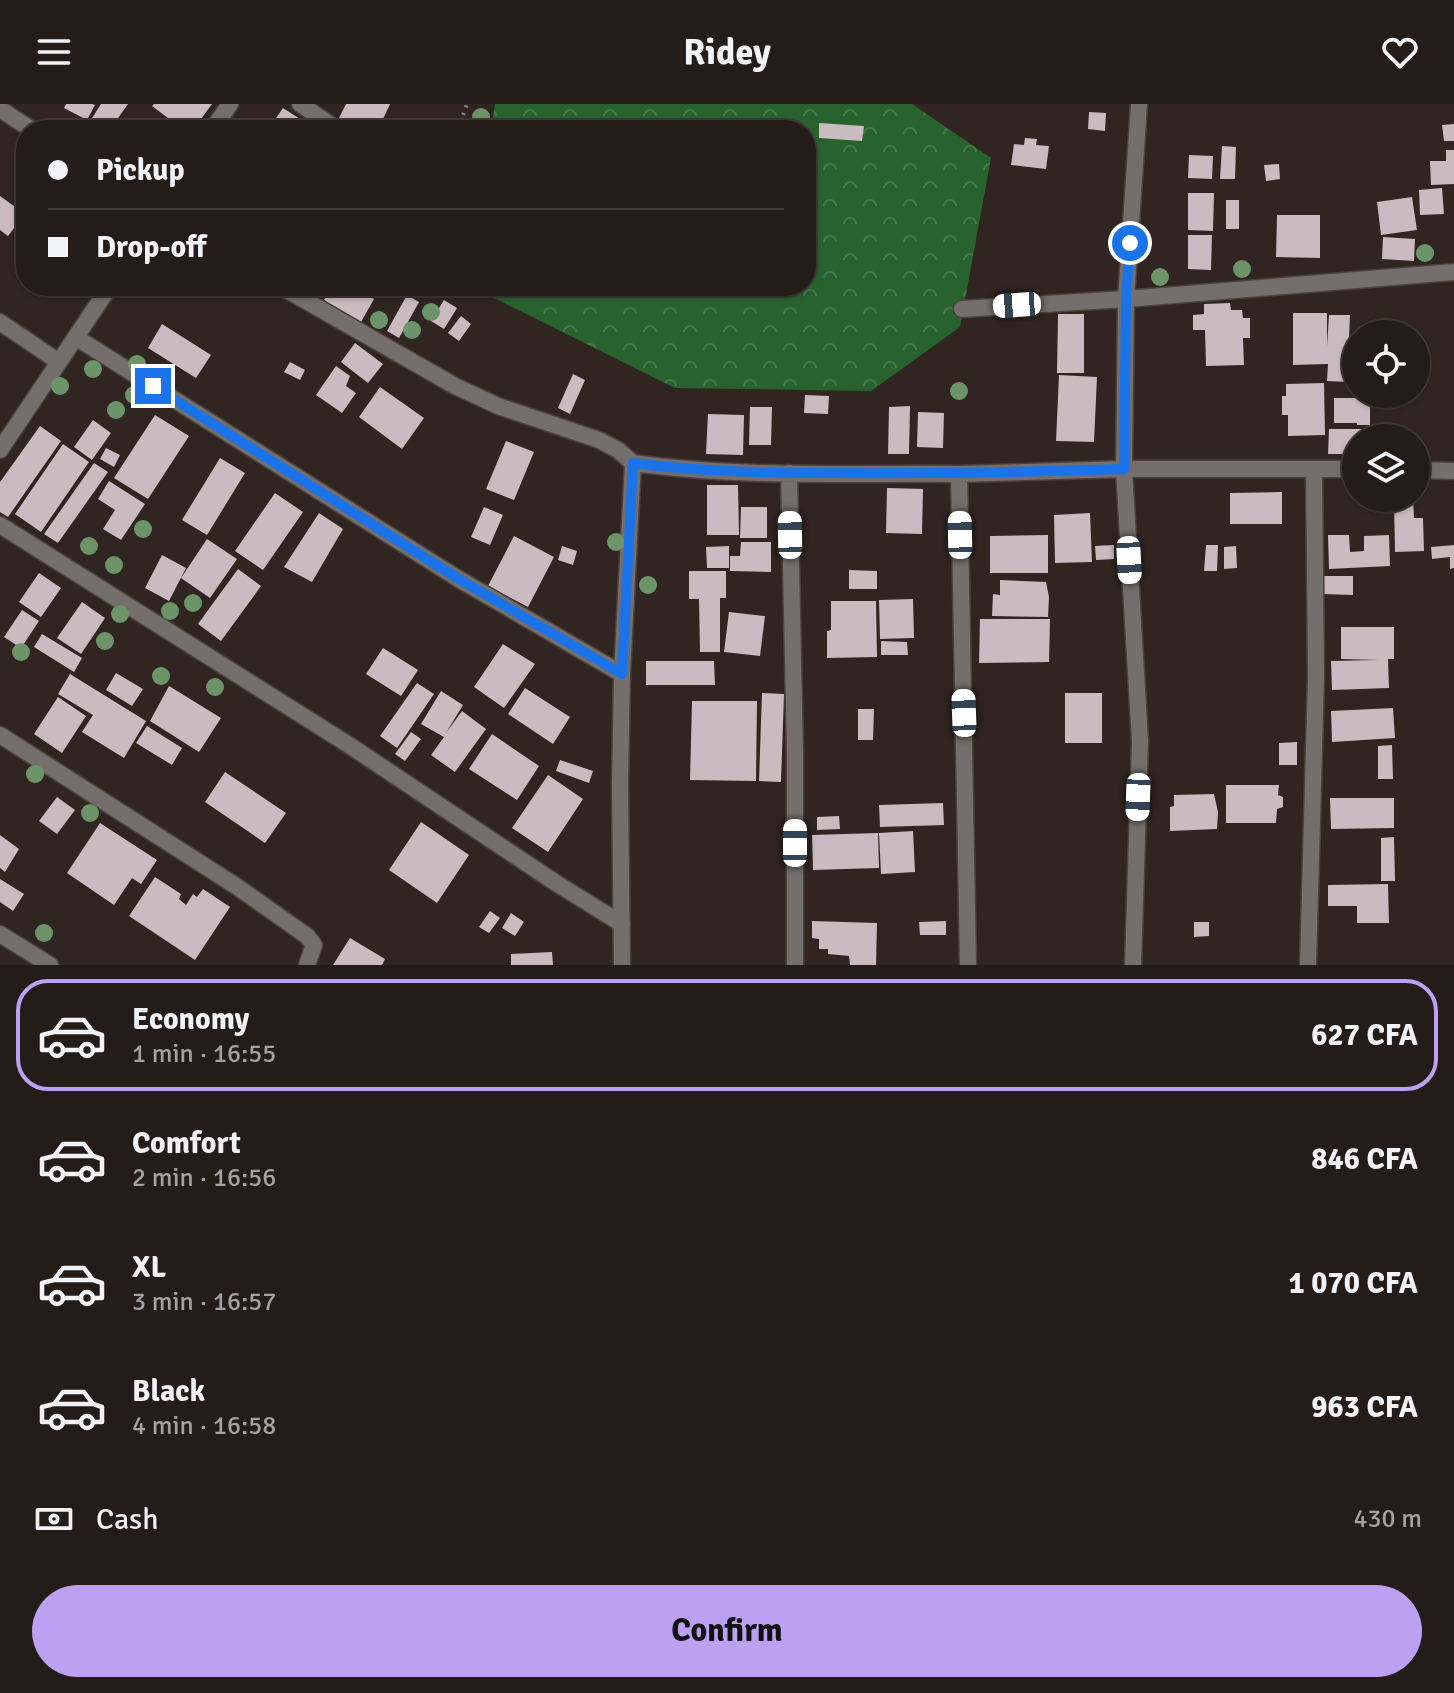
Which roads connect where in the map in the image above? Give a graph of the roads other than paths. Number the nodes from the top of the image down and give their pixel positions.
1 (1139, 104) edge
2 (302, 105) edge
3 (0, 109) edge
4 (17, 120) edge
5 (324, 120) edge
6 (1454, 272) edge
7 (104, 296) edge
8 (298, 296) edge
9 (1126, 299) junction
10 (962, 309) dead end
11 (0, 322) edge
12 (77, 338) junction
13 (59, 362) junction
14 (0, 450) edge
15 (633, 463) junction
16 (1124, 469) junction
17 (1314, 469) junction
18 (1342, 469) edge
19 (1430, 470) edge
20 (1454, 471) edge
21 (789, 473) junction
22 (959, 474) junction
23 (0, 525) edge
24 (622, 674) junction
25 (0, 735) edge
26 (622, 924) junction
27 (0, 934) edge
28 (50, 965) edge
29 (307, 965) edge
30 (622, 965) edge
31 (795, 965) edge
32 (968, 965) edge
33 (1133, 965) edge
34 (1308, 965) edge

1 - 9 street
2 - 5 street
3 - 4 street
6 - 9 street
7 - 12 street
8 - 15 street
9 - 10 street
9 - 16 street
11 - 13 street
12 - 13 street
12 - 24 street
13 - 14 street
15 - 21 street
15 - 24 street
16 - 17 street
16 - 22 street
16 - 33 street
17 - 18 street
17 - 34 street
19 - 20 street
21 - 22 street
21 - 31 street
22 - 32 street
23 - 26 street
24 - 26 street
25 - 29 street
26 - 30 street
27 - 28 street

